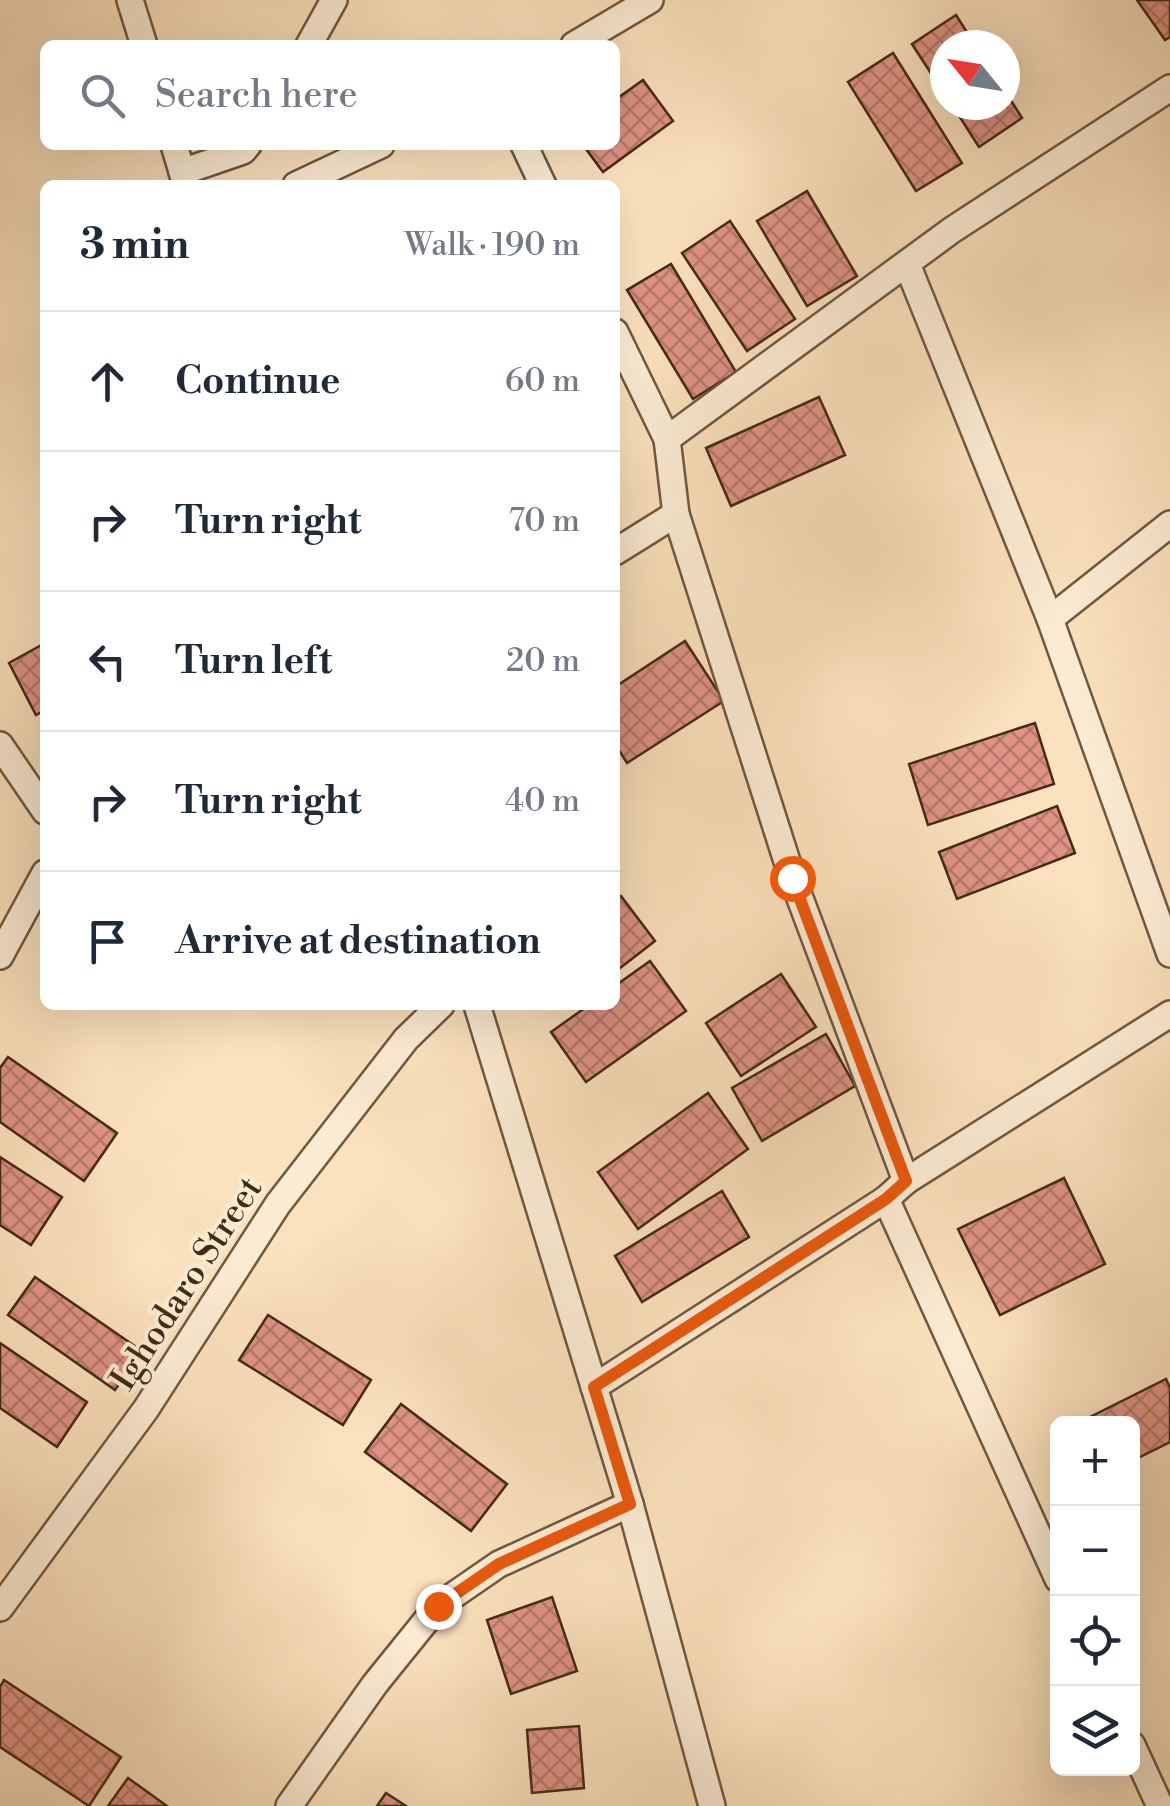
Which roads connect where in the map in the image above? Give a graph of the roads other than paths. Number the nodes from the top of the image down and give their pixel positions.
1 (130, 0) edge
2 (334, 0) edge
3 (650, 0) edge
4 (142, 40) edge
5 (312, 40) edge
6 (582, 40) edge
7 (1170, 88) edge
8 (176, 150) edge
9 (244, 150) edge
10 (370, 150) edge
11 (526, 150) edge
12 (184, 178) edge
13 (307, 180) edge
14 (542, 180) edge
15 (907, 264) junction
16 (620, 342) edge
17 (667, 438) junction
18 (676, 514) junction
19 (1170, 524) edge
20 (620, 549) edge
21 (1050, 619) junction
22 (0, 745) edge
23 (40, 804) edge
24 (40, 882) edge
25 (1170, 954) edge
26 (0, 956) edge
27 (436, 1010) edge
28 (479, 1010) edge
29 (1166, 1027) edge
30 (906, 1181) junction
31 (886, 1199) junction
32 (594, 1387) junction
33 (630, 1504) junction
34 (1050, 1561) edge
35 (0, 1608) edge
36 (1140, 1762) edge
37 (289, 1806) edge
38 (712, 1806) edge
39 (1160, 1806) edge

1 - 4 street
2 - 5 street
3 - 6 street
7 - 15 street
8 - 12 street
9 - 12 street
10 - 13 street
11 - 14 street
15 - 17 street
15 - 21 street
16 - 17 street
17 - 18 street
18 - 20 street
18 - 30 street
19 - 21 street
21 - 25 street
22 - 23 street
24 - 26 street
27 - 35 street, Ighodaro Street
28 - 32 street
29 - 30 street
30 - 31 street
31 - 32 street
31 - 34 street
32 - 33 street
33 - 37 street
33 - 38 street
36 - 39 street

